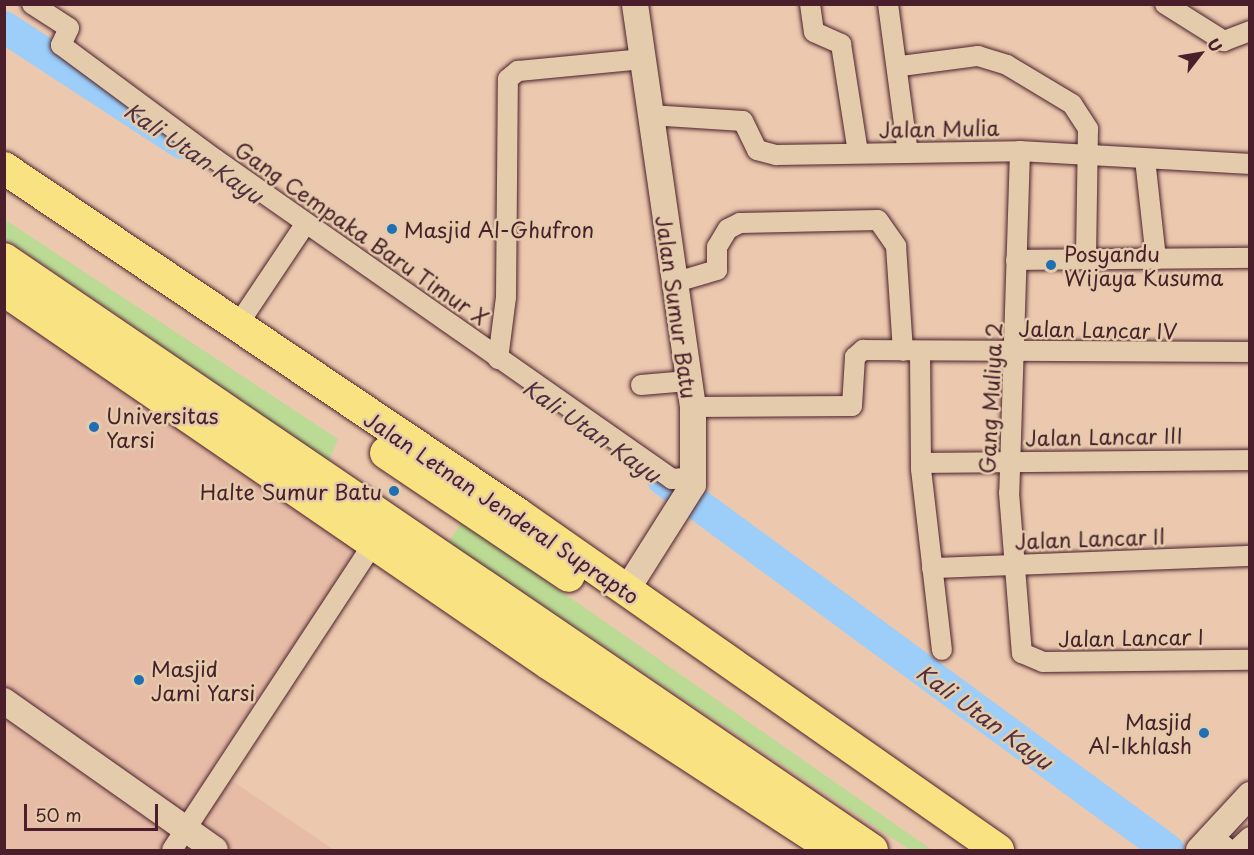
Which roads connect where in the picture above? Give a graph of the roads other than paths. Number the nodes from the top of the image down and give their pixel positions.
1 (32, 4) edge
2 (635, 4) edge
3 (810, 4) edge
4 (888, 4) edge
5 (1164, 4) edge
6 (1250, 31) edge
7 (643, 59) junction
8 (901, 66) junction
9 (650, 115) junction
10 (1020, 151) junction
11 (858, 153) junction
12 (908, 153) junction
13 (1088, 156) junction
14 (1145, 159) junction
15 (1250, 164) edge
16 (4, 168) edge
17 (4, 191) edge
18 (305, 224) junction
19 (1086, 258) junction
20 (1250, 258) edge
21 (4, 259) edge
22 (1156, 259) junction
23 (1016, 260) junction
24 (673, 283) junction
25 (4, 290) edge
26 (237, 326) junction
27 (912, 351) junction
28 (1014, 352) junction
29 (1250, 352) edge
30 (498, 359) junction
31 (688, 381) junction
32 (641, 385) dead end
33 (195, 387) junction
34 (332, 393) junction
35 (300, 396) junction
36 (693, 407) junction
37 (206, 426) junction
38 (1250, 460) edge
39 (1013, 462) junction
40 (924, 464) junction
41 (692, 483) junction
42 (373, 544) junction
43 (1250, 556) edge
44 (1011, 564) junction
45 (932, 568) junction
46 (626, 591) junction
47 (1019, 647) joint
48 (710, 648) junction
49 (942, 650) dead end
50 (1250, 660) edge
51 (724, 684) junction
52 (646, 693) junction
53 (603, 697) junction
54 (4, 701) edge
55 (1250, 795) edge
56 (1250, 837) edge
57 (179, 841) edge
58 (1213, 846) edge
59 (957, 849) edge
60 (215, 850) edge
61 (835, 850) edge
62 (872, 850) edge
63 (998, 850) edge
64 (1236, 850) edge

1 - 18 street, Gang Cempaka Baru Timur X
2 - 7 street, Jalan Sumur Batu
3 - 11 street
4 - 8 street
5 - 6 street
7 - 9 street, Jalan Sumur Batu
7 - 30 street
8 - 12 street
8 - 13 street
9 - 11 street, Jalan Mulia
9 - 24 street, Jalan Sumur Batu
10 - 12 street, Jalan Mulia
10 - 13 street, Jalan Mulia
10 - 23 street, Gang Muliya 2
11 - 12 street, Jalan Mulia
13 - 14 street, Jalan Mulia
13 - 19 street
14 - 15 street, Jalan Mulia
14 - 22 street
16 - 26 main road, Jalan Letnan Jenderal Suprapto
17 - 35 main road, Jalan Letnan Jenderal Suprapto
18 - 26 street
18 - 30 street, Gang Cempaka Baru Timur X
19 - 22 street
19 - 23 street
20 - 22 street
21 - 33 main road
23 - 28 street, Gang Muliya 2
24 - 27 street
24 - 31 street, Jalan Sumur Batu
25 - 37 main road
26 - 34 main road, Jalan Letnan Jenderal Suprapto
27 - 28 street, Jalan Lancar IV
27 - 36 street, Jalan Lancar IV
27 - 40 street
28 - 29 street, Jalan Lancar IV
28 - 39 street, Gang Muliya 2
30 - 41 street, Gang Cempaka Baru Timur X
31 - 32 street
31 - 36 street, Jalan Sumur Batu
33 - 37 main road
33 - 52 main road
34 - 35 main road
34 - 46 main road, Jalan Letnan Jenderal Suprapto
35 - 51 main road, Jalan Letnan Jenderal Suprapto
36 - 41 street, Jalan Sumur Batu
37 - 42 main road
38 - 39 street, Jalan Lancar III
39 - 40 street, Jalan Lancar III
39 - 44 street, Gang Muliya 2
40 - 45 street
41 - 46 street
42 - 53 main road
42 - 57 street
43 - 44 street, Jalan Lancar II
44 - 45 street, Jalan Lancar II
44 - 47 street, Gang Muliya 2
45 - 49 street
46 - 48 main road, Jalan Letnan Jenderal Suprapto
47 - 50 street, Jalan Lancar I
48 - 51 main road
48 - 63 main road, Jalan Letnan Jenderal Suprapto
51 - 59 main road, Jalan Letnan Jenderal Suprapto
52 - 53 main road
52 - 62 main road
53 - 61 main road
54 - 57 street
55 - 58 street
56 - 64 street
57 - 60 street

